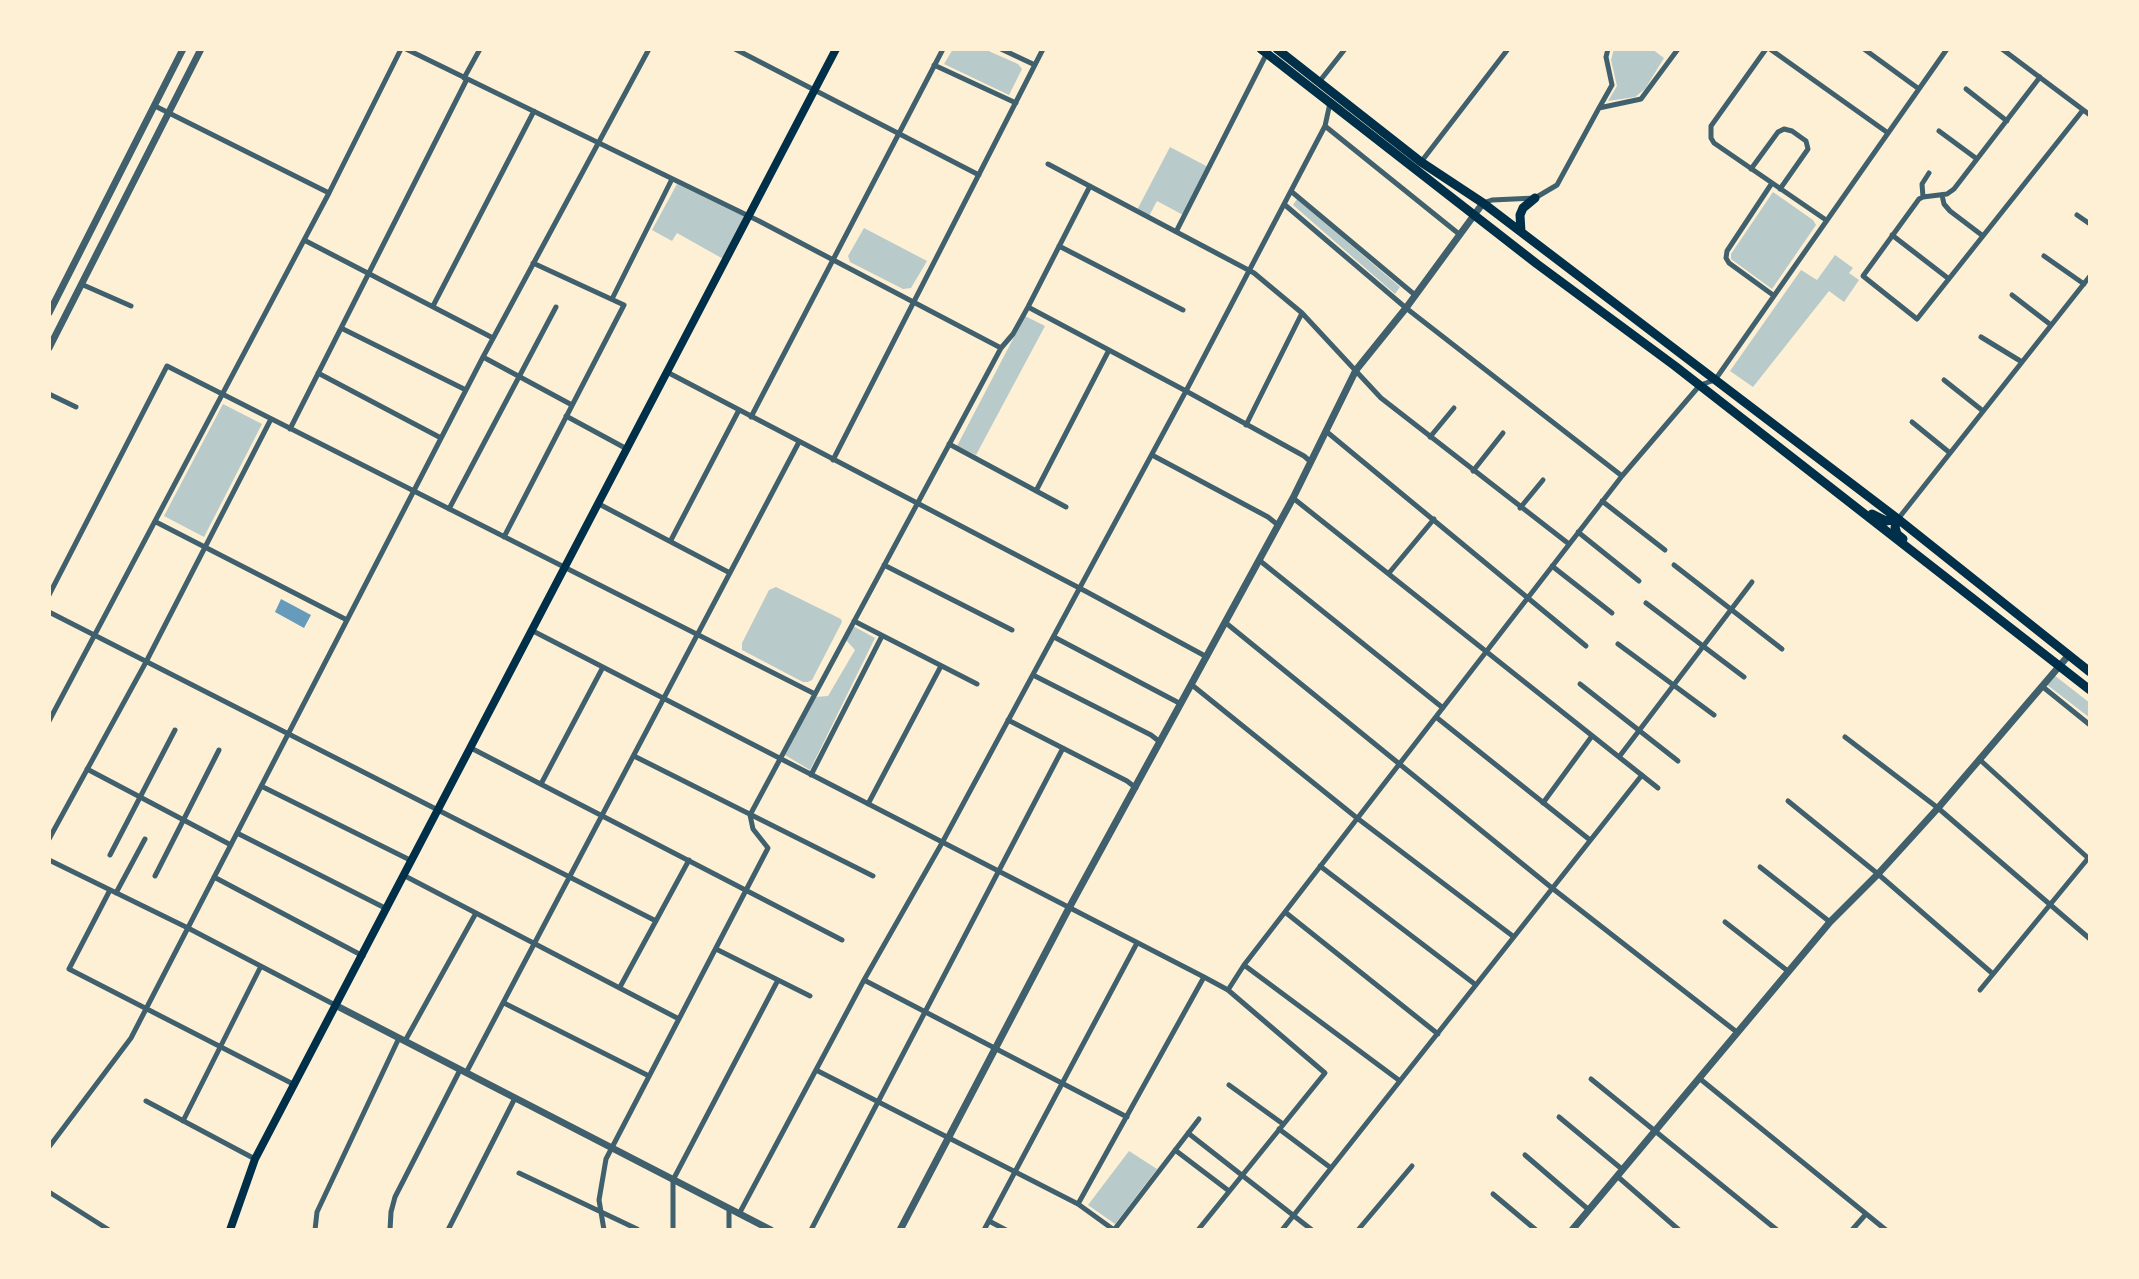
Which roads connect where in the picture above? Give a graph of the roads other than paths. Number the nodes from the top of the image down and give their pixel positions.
1 (183, 49) edge
2 (201, 49) edge
3 (403, 49) edge
4 (480, 49) edge
5 (649, 49) edge
6 (735, 49) edge
7 (836, 49) edge
8 (943, 49) edge
9 (1001, 49) edge
10 (1043, 49) edge
11 (1277, 49) edge
12 (1345, 49) edge
13 (1508, 49) edge
14 (1608, 49) edge
15 (1678, 49) edge
16 (1768, 49) edge
17 (1864, 49) edge
18 (1947, 49) edge
19 (2002, 49) edge
20 (1265, 51) edge
21 (934, 65) junction
22 (1035, 65) junction
23 (2040, 77) junction
24 (466, 78) junction
25 (1316, 86) junction
26 (1919, 89) junction
27 (1966, 89) dead end
28 (815, 90) junction
29 (1332, 99) junction
30 (1016, 103) junction
31 (155, 106) junction
32 (1599, 107) junction
33 (2083, 110) junction
34 (534, 111) junction
35 (168, 112) junction
36 (2090, 117) edge
37 (2007, 121) junction
38 (1325, 126) junction
39 (1939, 131) dead end
40 (898, 133) junction
41 (1888, 133) junction
42 (598, 142) junction
43 (1977, 159) junction
44 (1421, 162) junction
45 (1048, 164) dead end
46 (1751, 169) junction
47 (1929, 173) dead end
48 (979, 175) junction
49 (673, 179) junction
50 (1772, 183) junction
51 (1090, 186) junction
52 (1780, 189) junction
53 (1292, 192) junction
54 (329, 193) junction
55 (1942, 195) junction
56 (1923, 197) junction
57 (1535, 198) junction
58 (1483, 204) junction
59 (1285, 205) junction
60 (1475, 215) junction
61 (2077, 215) dead end
62 (749, 216) junction
63 (1826, 220) junction
64 (2090, 224) edge
65 (1177, 230) junction
66 (1521, 232) junction
67 (1459, 234) junction
68 (1892, 235) junction
69 (1983, 236) junction
70 (304, 240) junction
71 (1059, 246) junction
72 (2044, 256) dead end
73 (832, 260) junction
74 (533, 263) junction
75 (1250, 270) junction
76 (369, 273) junction
77 (2090, 276) edge
78 (1949, 279) junction
79 (82, 284) junction
80 (2084, 284) junction
81 (1596, 290) junction
82 (1415, 295) junction
83 (1773, 295) junction
84 (2012, 295) dead end
85 (612, 299) junction
86 (1587, 301) junction
87 (913, 303) junction
88 (131, 306) dead end
89 (433, 306) junction
90 (556, 307) dead end
91 (1028, 307) junction
92 (1406, 309) junction
93 (1183, 310) dead end
94 (49, 313) edge
95 (1302, 313) junction
96 (2051, 325) junction
97 (341, 328) junction
98 (1981, 337) dead end
99 (493, 338) junction
100 (49, 348) edge
101 (1001, 348) junction
102 (1109, 350) junction
103 (483, 357) junction
104 (2022, 362) junction
105 (1356, 370) junction
106 (318, 373) junction
107 (667, 373) junction
108 (519, 377) junction
109 (1715, 380) junction
110 (1944, 380) dead end
111 (1700, 385) junction
112 (466, 390) junction
113 (1186, 391) junction
114 (49, 394) edge
115 (223, 395) junction
116 (572, 405) junction
117 (76, 407) dead end
118 (1454, 408) dead end
119 (739, 410) junction
120 (1983, 411) junction
121 (566, 416) junction
122 (751, 416) junction
123 (271, 419) junction
124 (1912, 422) dead end
125 (1246, 425) junction
126 (290, 429) junction
127 (1327, 432) junction
128 (1503, 433) dead end
129 (1430, 437) junction
130 (441, 438) junction
131 (799, 442) junction
132 (949, 444) junction
133 (627, 449) junction
134 (1950, 453) junction
135 (1152, 455) junction
136 (833, 460) junction
137 (1311, 462) junction
138 (1473, 471) junction
139 (1622, 476) junction
140 (1543, 480) dead end
141 (413, 491) junction
142 (1036, 491) junction
143 (1836, 492) junction
144 (1293, 498) junction
145 (1602, 501) junction
146 (599, 504) junction
147 (917, 504) junction
148 (1066, 507) dead end
149 (1520, 508) junction
150 (449, 509) junction
151 (1434, 519) junction
152 (1898, 519) junction
153 (156, 522) junction
154 (1278, 525) junction
155 (1578, 532) junction
156 (504, 537) junction
157 (671, 540) junction
158 (1569, 544) junction
159 (205, 547) junction
160 (1665, 550) dead end
161 (1920, 557) junction
162 (1259, 560) junction
163 (884, 565) junction
164 (1674, 565) dead end
165 (1552, 566) junction
166 (565, 568) junction
167 (730, 573) junction
168 (1389, 573) junction
169 (1639, 581) dead end
170 (1752, 582) dead end
171 (1080, 588) junction
172 (49, 595) edge
173 (1528, 598) junction
174 (1646, 603) dead end
175 (1731, 609) junction
176 (49, 612) edge
177 (1612, 612) dead end
178 (347, 620) junction
179 (854, 621) junction
180 (1226, 622) junction
181 (1013, 630) dead end
182 (533, 631) junction
183 (698, 635) junction
184 (96, 636) junction
185 (882, 636) junction
186 (1054, 637) junction
187 (1618, 643) dead end
188 (1586, 646) dead end
189 (1704, 647) junction
190 (1782, 649) dead end
191 (1485, 653) junction
192 (2068, 656) junction
193 (1207, 657) junction
194 (146, 662) junction
195 (942, 666) junction
196 (603, 667) junction
197 (2059, 667) junction
198 (2090, 672) edge
199 (1033, 675) junction
200 (1744, 677) dead end
201 (977, 684) dead end
202 (1580, 684) dead end
203 (1192, 685) junction
204 (1674, 685) junction
205 (2043, 687) junction
206 (2090, 690) edge
207 (815, 694) junction
208 (664, 699) junction
209 (1181, 704) junction
210 (1443, 708) junction
211 (1714, 715) dead end
212 (1436, 717) junction
213 (1008, 720) junction
214 (49, 721) edge
215 (2090, 725) edge
216 (175, 730) dead end
217 (1639, 731) junction
218 (288, 734) junction
219 (1592, 736) junction
220 (1845, 737) dead end
221 (1160, 742) junction
222 (471, 748) junction
223 (1063, 748) junction
224 (219, 750) dead end
225 (634, 756) junction
226 (1619, 757) junction
227 (780, 759) junction
228 (1979, 759) junction
229 (1678, 761) dead end
230 (1399, 764) junction
231 (87, 769) junction
232 (811, 775) junction
233 (1642, 775) junction
234 (541, 784) junction
235 (261, 786) junction
236 (1136, 788) junction
237 (1658, 788) dead end
238 (140, 797) junction
239 (1788, 801) dead end
240 (1543, 803) junction
241 (868, 804) junction
242 (1938, 808) junction
243 (439, 811) junction
244 (603, 815) junction
245 (750, 815) junction
246 (1357, 818) junction
247 (184, 820) junction
248 (237, 832) junction
249 (49, 839) edge
250 (145, 839) dead end
251 (1590, 840) junction
252 (942, 843) junction
253 (230, 845) junction
254 (110, 855) dead end
255 (2089, 857) edge
256 (49, 860) edge
257 (689, 860) junction
258 (412, 862) junction
259 (1320, 866) junction
260 (1760, 867) dead end
261 (998, 871) junction
262 (1878, 874) junction
263 (155, 876) dead end
264 (405, 876) junction
265 (873, 876) dead end
266 (214, 877) junction
267 (570, 877) junction
268 (1552, 888) junction
269 (113, 891) junction
270 (746, 891) junction
271 (2050, 905) junction
272 (1069, 908) junction
273 (387, 909) junction
274 (1285, 912) junction
275 (476, 913) junction
276 (656, 921) junction
277 (1726, 922) dead end
278 (1830, 922) junction
279 (188, 928) junction
280 (1514, 937) junction
281 (2090, 939) edge
282 (842, 940) dead end
283 (535, 943) junction
284 (1137, 943) junction
285 (716, 949) junction
286 (363, 956) junction
287 (1244, 965) junction
288 (260, 968) junction
289 (1789, 972) junction
290 (1993, 974) junction
291 (1204, 977) junction
292 (778, 980) junction
293 (864, 980) junction
294 (1476, 985) junction
295 (620, 987) junction
296 (1228, 990) junction
297 (1980, 990) dead end
298 (810, 996) dead end
299 (504, 1003) junction
300 (337, 1006) junction
301 (146, 1007) junction
302 (925, 1012) junction
303 (679, 1019) junction
304 (1738, 1032) junction
305 (1437, 1034) junction
306 (402, 1040) junction
307 (220, 1046) junction
308 (995, 1049) junction
309 (816, 1070) junction
310 (463, 1072) junction
311 (649, 1076) junction
312 (1699, 1078) junction
313 (1591, 1079) dead end
314 (1400, 1081) junction
315 (1062, 1083) junction
316 (295, 1085) junction
317 (1228, 1085) dead end
318 (515, 1098) junction
319 (146, 1101) dead end
320 (878, 1102) junction
321 (1127, 1117) junction
322 (1559, 1117) dead end
323 (1199, 1119) dead end
324 (183, 1121) junction
325 (1281, 1127) junction
326 (1656, 1130) junction
327 (1188, 1133) junction
328 (949, 1138) junction
329 (49, 1147) edge
330 (612, 1148) junction
331 (1175, 1150) junction
332 (1525, 1155) dead end
333 (255, 1159) junction
334 (1412, 1166) dead end
335 (1331, 1168) junction
336 (1015, 1172) junction
337 (520, 1173) dead end
338 (1620, 1173) junction
339 (1242, 1175) junction
340 (673, 1180) junction
341 (1229, 1191) junction
342 (49, 1192) edge
343 (1493, 1194) dead end
344 (1078, 1205) junction
345 (729, 1209) junction
346 (1589, 1210) junction
347 (599, 1211) junction
348 (739, 1213) junction
349 (1866, 1213) junction
350 (1294, 1216) junction
351 (989, 1222) junction
352 (637, 1229) edge
353 (1574, 1229) edge
354 (109, 1230) edge
355 (230, 1230) edge
356 (315, 1230) edge
357 (390, 1230) edge
358 (448, 1230) edge
359 (604, 1230) edge
360 (673, 1230) edge
361 (729, 1230) edge
362 (771, 1230) edge
363 (811, 1230) edge
364 (901, 1230) edge
365 (984, 1230) edge
366 (1006, 1230) edge
367 (1114, 1230) edge
368 (1198, 1230) edge
369 (1282, 1230) edge
370 (1312, 1230) edge
371 (1358, 1230) edge
372 (1536, 1230) edge
373 (1679, 1230) edge
374 (1777, 1230) edge
375 (1852, 1230) edge
376 (1886, 1230) edge

1 - 31 street
2 - 35 street
3 - 24 street
3 - 54 street
4 - 24 street
5 - 42 street
6 - 28 street
7 - 28 main road
8 - 21 street
9 - 22 street
10 - 22 street
11 - 25 main road
12 - 25 street
13 - 44 street
14 - 32 street
15 - 32 street
16 - 41 street
16 - 46 street
17 - 26 street
18 - 26 street
19 - 23 street
20 - 25 main road
20 - 65 street
21 - 30 street
21 - 40 street
22 - 30 street
23 - 33 street
23 - 37 street
24 - 34 street
24 - 76 street
25 - 29 main road
26 - 41 street
27 - 37 street
28 - 40 street
28 - 62 main road
29 - 38 street
29 - 44 main road
29 - 60 main road
30 - 48 street
31 - 35 street
31 - 94 street
32 - 57 street
33 - 36 street
33 - 69 street
34 - 42 street
34 - 89 street
35 - 54 street
35 - 79 street
37 - 43 street
38 - 53 street
38 - 67 street
39 - 43 street
40 - 48 street
40 - 73 street
41 - 63 street
42 - 49 street
42 - 74 street
43 - 55 street
44 - 58 main road
45 - 51 street
46 - 50 street
46 - 52 street
47 - 56 street
48 - 87 street
49 - 62 street
49 - 85 street
50 - 52 street
50 - 83 street
51 - 65 street
51 - 71 street
52 - 63 street
53 - 59 street
53 - 82 street
54 - 70 street
55 - 56 street
55 - 69 street
56 - 68 street
57 - 58 street
57 - 66 main road
58 - 60 street
58 - 66 main road
59 - 75 street
59 - 92 street
60 - 67 street
60 - 86 main road
61 - 64 street
62 - 73 street
62 - 107 main road
63 - 83 street
65 - 75 street
66 - 81 main road
67 - 82 street
68 - 78 street
68 - 78 street
69 - 78 street
70 - 76 street
70 - 115 street
71 - 91 street
71 - 93 street
72 - 80 street
73 - 87 street
73 - 122 street
74 - 85 street
74 - 99 street
75 - 95 street
75 - 113 street
76 - 89 street
76 - 97 street
77 - 80 street
79 - 88 street
79 - 100 street
80 - 96 street
81 - 86 main road
81 - 109 main road
82 - 92 street
83 - 109 street
84 - 96 street
85 - 116 street
86 - 111 main road
87 - 101 street
87 - 136 street
89 - 99 street
90 - 108 street
91 - 101 street
91 - 102 street
92 - 105 street
92 - 139 street
95 - 105 street
95 - 125 street
96 - 104 street
97 - 106 street
97 - 112 street
98 - 104 street
99 - 103 street
101 - 132 street
102 - 113 street
102 - 142 street
103 - 108 street
103 - 112 street
104 - 120 street
105 - 127 street
105 - 129 street
106 - 126 street
106 - 130 street
107 - 119 street
107 - 133 main road
108 - 116 street
108 - 150 street
109 - 111 street
109 - 152 main road
110 - 120 street
111 - 139 street
111 - 143 main road
112 - 130 street
113 - 125 street
113 - 135 street
114 - 117 street
115 - 123 street
115 - 153 street
115 - 172 street
116 - 121 street
118 - 129 street
119 - 122 street
119 - 157 street
120 - 134 street
121 - 133 street
121 - 156 street
122 - 131 street
123 - 126 street
123 - 159 street
124 - 134 street
125 - 137 street
126 - 141 street
127 - 137 street
127 - 151 street
128 - 138 street
129 - 138 street
130 - 141 street
131 - 136 street
131 - 167 street
132 - 142 street
132 - 147 street
133 - 146 main road
134 - 152 street
135 - 154 street
135 - 171 street
136 - 147 street
137 - 144 street
138 - 149 street
139 - 145 street
140 - 149 street
141 - 150 street
141 - 178 street
142 - 148 street
143 - 152 main road
143 - 161 main road
144 - 154 street
144 - 168 street
145 - 155 street
145 - 160 street
146 - 157 street
146 - 166 main road
147 - 163 street
147 - 171 street
149 - 158 street
150 - 156 street
151 - 168 street
151 - 173 street
152 - 161 main road
152 - 192 main road
153 - 159 street
153 - 184 street
154 - 162 street
155 - 158 street
155 - 169 street
156 - 166 street
157 - 167 street
158 - 165 street
159 - 178 street
159 - 194 street
161 - 197 main road
162 - 180 street
162 - 210 street
163 - 179 street
163 - 181 street
164 - 175 street
165 - 173 street
165 - 177 street
166 - 182 main road
166 - 183 street
167 - 183 street
168 - 191 street
170 - 175 street
171 - 186 street
171 - 193 street
173 - 188 street
173 - 191 street
174 - 189 street
175 - 189 street
175 - 190 street
176 - 184 street
178 - 218 street
179 - 185 street
179 - 207 street
180 - 193 street
180 - 230 street
182 - 196 street
182 - 222 main road
183 - 207 street
183 - 208 street
184 - 194 street
184 - 214 street
185 - 195 street
185 - 232 street
186 - 199 street
186 - 209 street
187 - 204 street
189 - 200 street
189 - 204 street
191 - 210 street
191 - 219 street
192 - 197 street
192 - 198 main road
193 - 203 street
194 - 218 street
194 - 231 street
195 - 201 street
195 - 241 street
196 - 208 street
196 - 234 street
197 - 205 street
197 - 206 main road
199 - 213 street
199 - 221 street
202 - 217 street
203 - 209 street
203 - 246 street
204 - 211 street
204 - 217 street
205 - 215 street
205 - 228 street
207 - 227 street
208 - 225 street
208 - 227 street
209 - 221 street
210 - 212 street
212 - 230 street
212 - 240 street
213 - 223 street
213 - 252 street
216 - 238 street
217 - 226 street
217 - 229 street
218 - 235 street
218 - 243 street
219 - 226 street
219 - 240 street
220 - 242 street
221 - 236 street
222 - 234 street
222 - 243 main road
223 - 236 street
223 - 261 street
224 - 247 street
225 - 244 street
225 - 245 street
226 - 233 street
227 - 232 street
227 - 245 street
228 - 242 street
228 - 255 street
230 - 246 street
230 - 268 street
231 - 238 street
231 - 249 street
232 - 241 street
233 - 237 street
233 - 251 street
234 - 244 street
235 - 248 street
235 - 258 street
236 - 272 street
238 - 247 street
238 - 254 street
239 - 262 street
240 - 251 street
241 - 252 street
242 - 262 street
242 - 271 street
243 - 258 main road
243 - 267 street
244 - 257 street
244 - 267 street
245 - 265 street
245 - 270 street
246 - 259 street
246 - 280 street
247 - 253 street
247 - 263 street
248 - 253 street
248 - 273 street
250 - 269 street
251 - 268 street
252 - 261 street
252 - 293 street
253 - 266 street
255 - 271 street
256 - 269 street
257 - 270 street
257 - 276 street
258 - 264 main road
259 - 274 street
259 - 294 street
260 - 278 street
261 - 272 street
261 - 302 street
262 - 278 street
262 - 290 street
264 - 273 main road
264 - 275 street
266 - 279 street
266 - 286 street
267 - 276 street
267 - 283 street
268 - 280 street
268 - 304 street
269 - 279 street
269 - 301 street
270 - 282 street
270 - 285 street
271 - 281 street
271 - 290 street
272 - 284 street
272 - 308 street
273 - 286 main road
274 - 287 street
274 - 305 street
275 - 283 street
275 - 306 street
276 - 295 street
277 - 289 street
278 - 289 street
279 - 288 street
279 - 301 street
280 - 294 street
283 - 295 street
283 - 299 street
284 - 291 street
284 - 315 street
285 - 292 street
285 - 303 street
286 - 300 main road
287 - 296 street
287 - 314 street
288 - 300 street
288 - 307 street
289 - 304 street
290 - 297 street
291 - 296 street
291 - 321 street
292 - 298 street
292 - 340 street
293 - 302 street
293 - 309 street
294 - 305 street
295 - 303 street
296 - 325 street
299 - 310 street
299 - 311 street
300 - 306 street
300 - 316 main road
301 - 307 street
301 - 329 street
302 - 308 street
302 - 320 street
303 - 311 street
304 - 312 street
305 - 314 street
306 - 310 street
306 - 356 street
307 - 316 street
307 - 324 street
308 - 315 street
308 - 328 street
309 - 320 street
309 - 348 street
310 - 318 street
310 - 357 street
311 - 330 street
312 - 326 street
312 - 349 street
313 - 326 street
314 - 335 street
315 - 321 street
315 - 336 street
316 - 333 main road
317 - 325 street
318 - 330 street
318 - 358 street
319 - 324 street
320 - 328 street
320 - 363 street
321 - 344 street
322 - 338 street
323 - 327 street
324 - 333 street
325 - 335 street
325 - 339 street
326 - 338 street
326 - 374 street
327 - 331 street
327 - 339 street
328 - 336 street
328 - 364 street
330 - 340 street
330 - 347 street
331 - 341 street
331 - 367 street
332 - 346 street
333 - 355 main road
334 - 371 street
335 - 350 street
336 - 344 street
336 - 351 street
337 - 347 street
338 - 346 street
338 - 373 street
339 - 341 street
339 - 350 street
340 - 345 street
340 - 360 street
341 - 368 street
342 - 354 street
343 - 372 street
344 - 367 street
345 - 348 street
345 - 361 street
346 - 353 street
347 - 352 street
347 - 359 street
348 - 362 street
349 - 375 street
349 - 376 street
350 - 369 street
350 - 370 street
351 - 365 street
351 - 366 street

